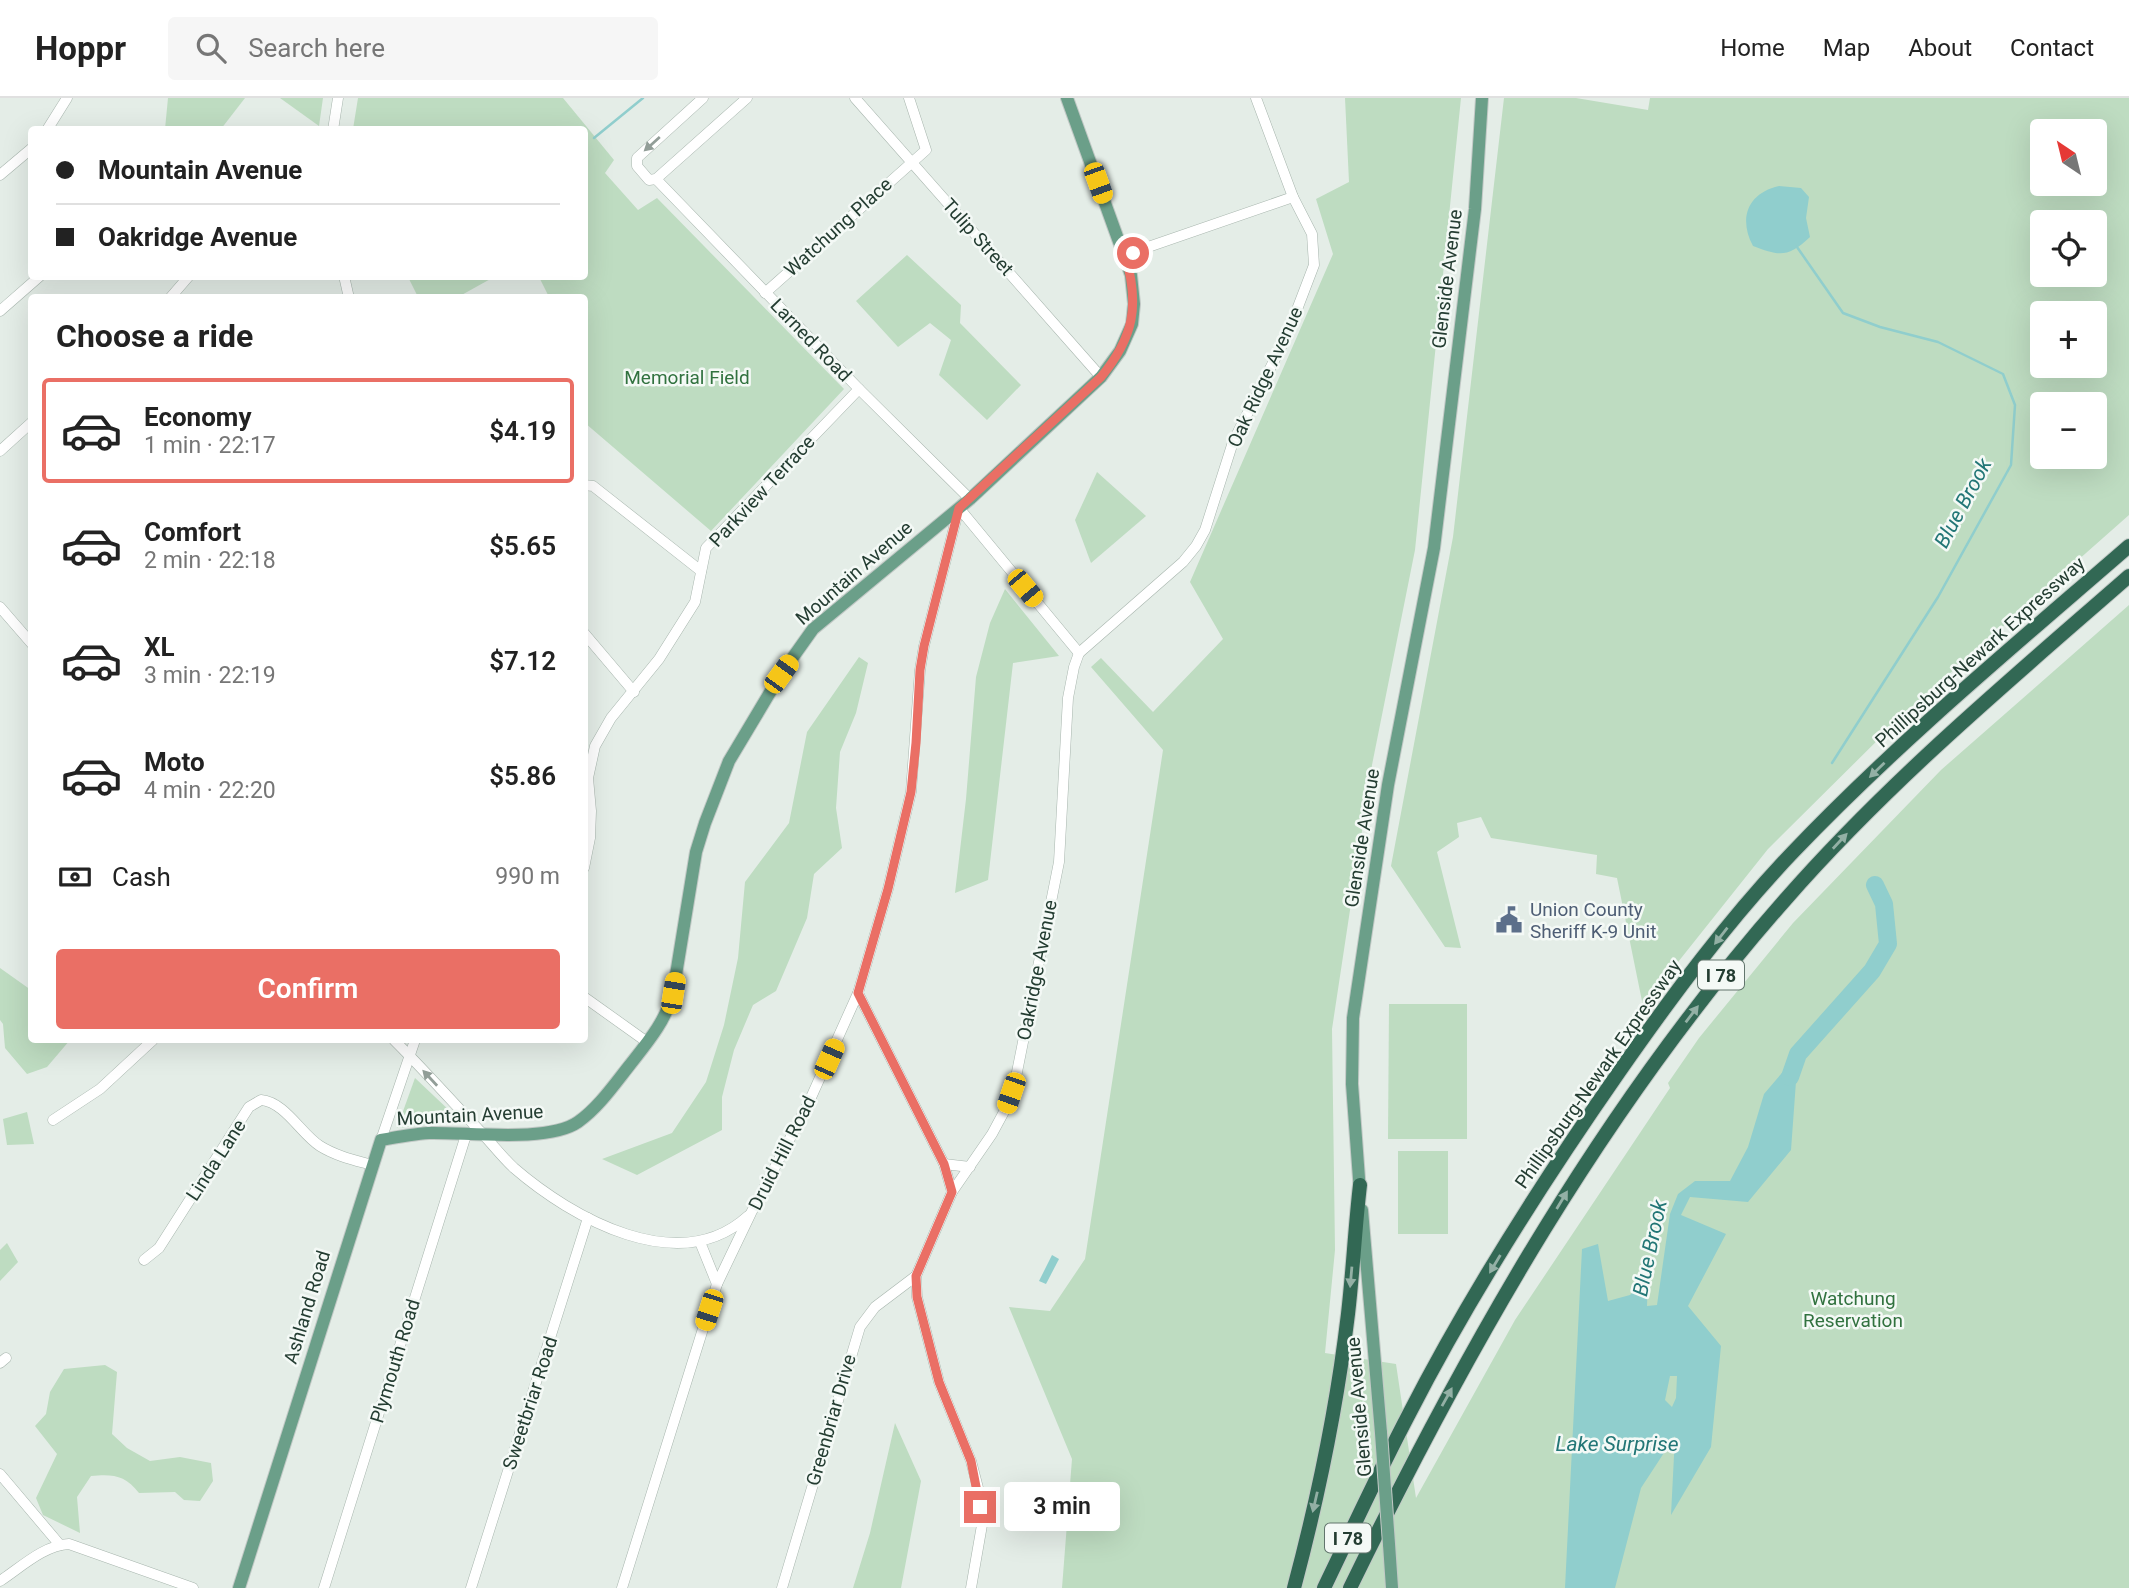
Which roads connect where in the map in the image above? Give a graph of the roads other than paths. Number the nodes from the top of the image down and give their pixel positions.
1 (67, 98) edge
2 (338, 98) edge
3 (703, 98) edge
4 (747, 98) edge
5 (855, 98) edge
6 (909, 98) edge
7 (1067, 98) edge
8 (1256, 98) edge
9 (1482, 98) edge
10 (50, 126) edge
11 (334, 126) edge
12 (28, 152) edge
13 (912, 163) junction
14 (0, 176) edge
15 (656, 179) junction
16 (1293, 197) junction
17 (1125, 255) junction
18 (35, 280) edge
19 (186, 280) edge
20 (765, 293) junction
21 (173, 294) edge
22 (0, 311) edge
23 (1101, 377) junction
24 (859, 389) junction
25 (28, 426) edge
26 (0, 451) edge
27 (588, 485) edge
28 (970, 499) junction
29 (959, 508) junction
30 (2129, 546) edge
31 (701, 572) junction
32 (2129, 576) edge
33 (0, 607) edge
34 (588, 638) edge
35 (28, 639) edge
36 (1079, 653) junction
37 (634, 692) junction
38 (588, 778) edge
39 (588, 778) edge
40 (588, 848) edge
41 (858, 993) junction
42 (588, 1000) edge
43 (647, 1042) junction
44 (150, 1043) edge
45 (397, 1043) edge
46 (414, 1043) edge
47 (410, 1056) junction
48 (53, 1120) dead end
49 (466, 1135) junction
50 (484, 1135) junction
51 (381, 1140) junction
52 (944, 1164) junction
53 (372, 1165) junction
54 (970, 1167) junction
55 (1360, 1185) junction
56 (952, 1192) junction
57 (751, 1213) junction
58 (589, 1218) junction
59 (700, 1242) junction
60 (144, 1260) dead end
61 (916, 1276) junction
62 (717, 1284) junction
63 (0, 1474) edge
64 (60, 1545) junction
65 (0, 1581) edge
66 (193, 1588) edge
67 (239, 1588) edge
68 (324, 1588) edge
69 (471, 1588) edge
70 (622, 1588) edge
71 (782, 1588) edge
72 (971, 1588) edge
73 (1293, 1588) edge
74 (1324, 1588) edge
75 (1350, 1588) edge
76 (1392, 1588) edge

1 - 10 street
2 - 11 street
3 -> 15 street, Larned Road
4 - 15 street
5 - 13 street, Tulip Street
6 - 13 street
7 - 17 main road, Mountain Avenue
8 - 16 street, Oak Ridge Avenue
9 - 55 main road, Glenside Avenue
12 - 14 street
13 - 20 street, Watchung Place
13 - 23 street, Tulip Street
15 - 20 street, Larned Road
16 - 17 street
16 - 36 street, Oak Ridge Avenue
17 - 23 main road, Mountain Avenue
18 - 22 street
19 - 21 street
20 - 24 street, Larned Road
23 - 28 main road, Mountain Avenue
24 - 28 street, Larned Road
24 - 31 street, Parkview Terrace
25 - 26 street
27 - 31 street
28 - 29 main road, Mountain Avenue
29 - 36 street
29 - 41 street, Druid Hill Road
29 - 43 main road, Mountain Avenue
30 -> 74 highway, Phillipsburg-Newark Expressway / I 78
31 - 37 street, Parkview Terrace
75 -> 32 highway, I 78
33 - 35 street
34 - 37 street
36 - 54 street, Oakridge Avenue
37 - 38 street, Parkview Terrace
39 - 40 street, Parkview Terrace
41 - 52 street
41 - 57 street, Druid Hill Road
42 - 43 street
43 - 50 main road, Mountain Avenue
44 - 48 street
45 - 47 street
46 - 47 street, Ashland Road
50 -> 47 street
47 - 51 street, Ashland Road
49 - 50 main road, Mountain Avenue
49 - 51 main road, Mountain Avenue
49 - 68 street, Plymouth Road
50 - 58 street
51 - 53 main road, Ashland Road
52 - 54 street
52 - 56 street
53 - 60 street, Linda Lane
53 - 67 main road, Ashland Road
54 - 56 street, Oakridge Avenue
55 -> 73 highway
55 - 76 main road, Glenside Avenue, bridge
56 - 61 street, Oakridge Avenue
57 - 59 street
57 - 62 street, Druid Hill Road
58 - 59 street
58 - 69 street, Sweetbriar Road
59 - 62 street
61 - 71 street, Greenbriar Drive
61 - 72 street
62 - 70 street, Druid Hill Road
63 - 64 street
64 - 65 street
64 - 66 street

